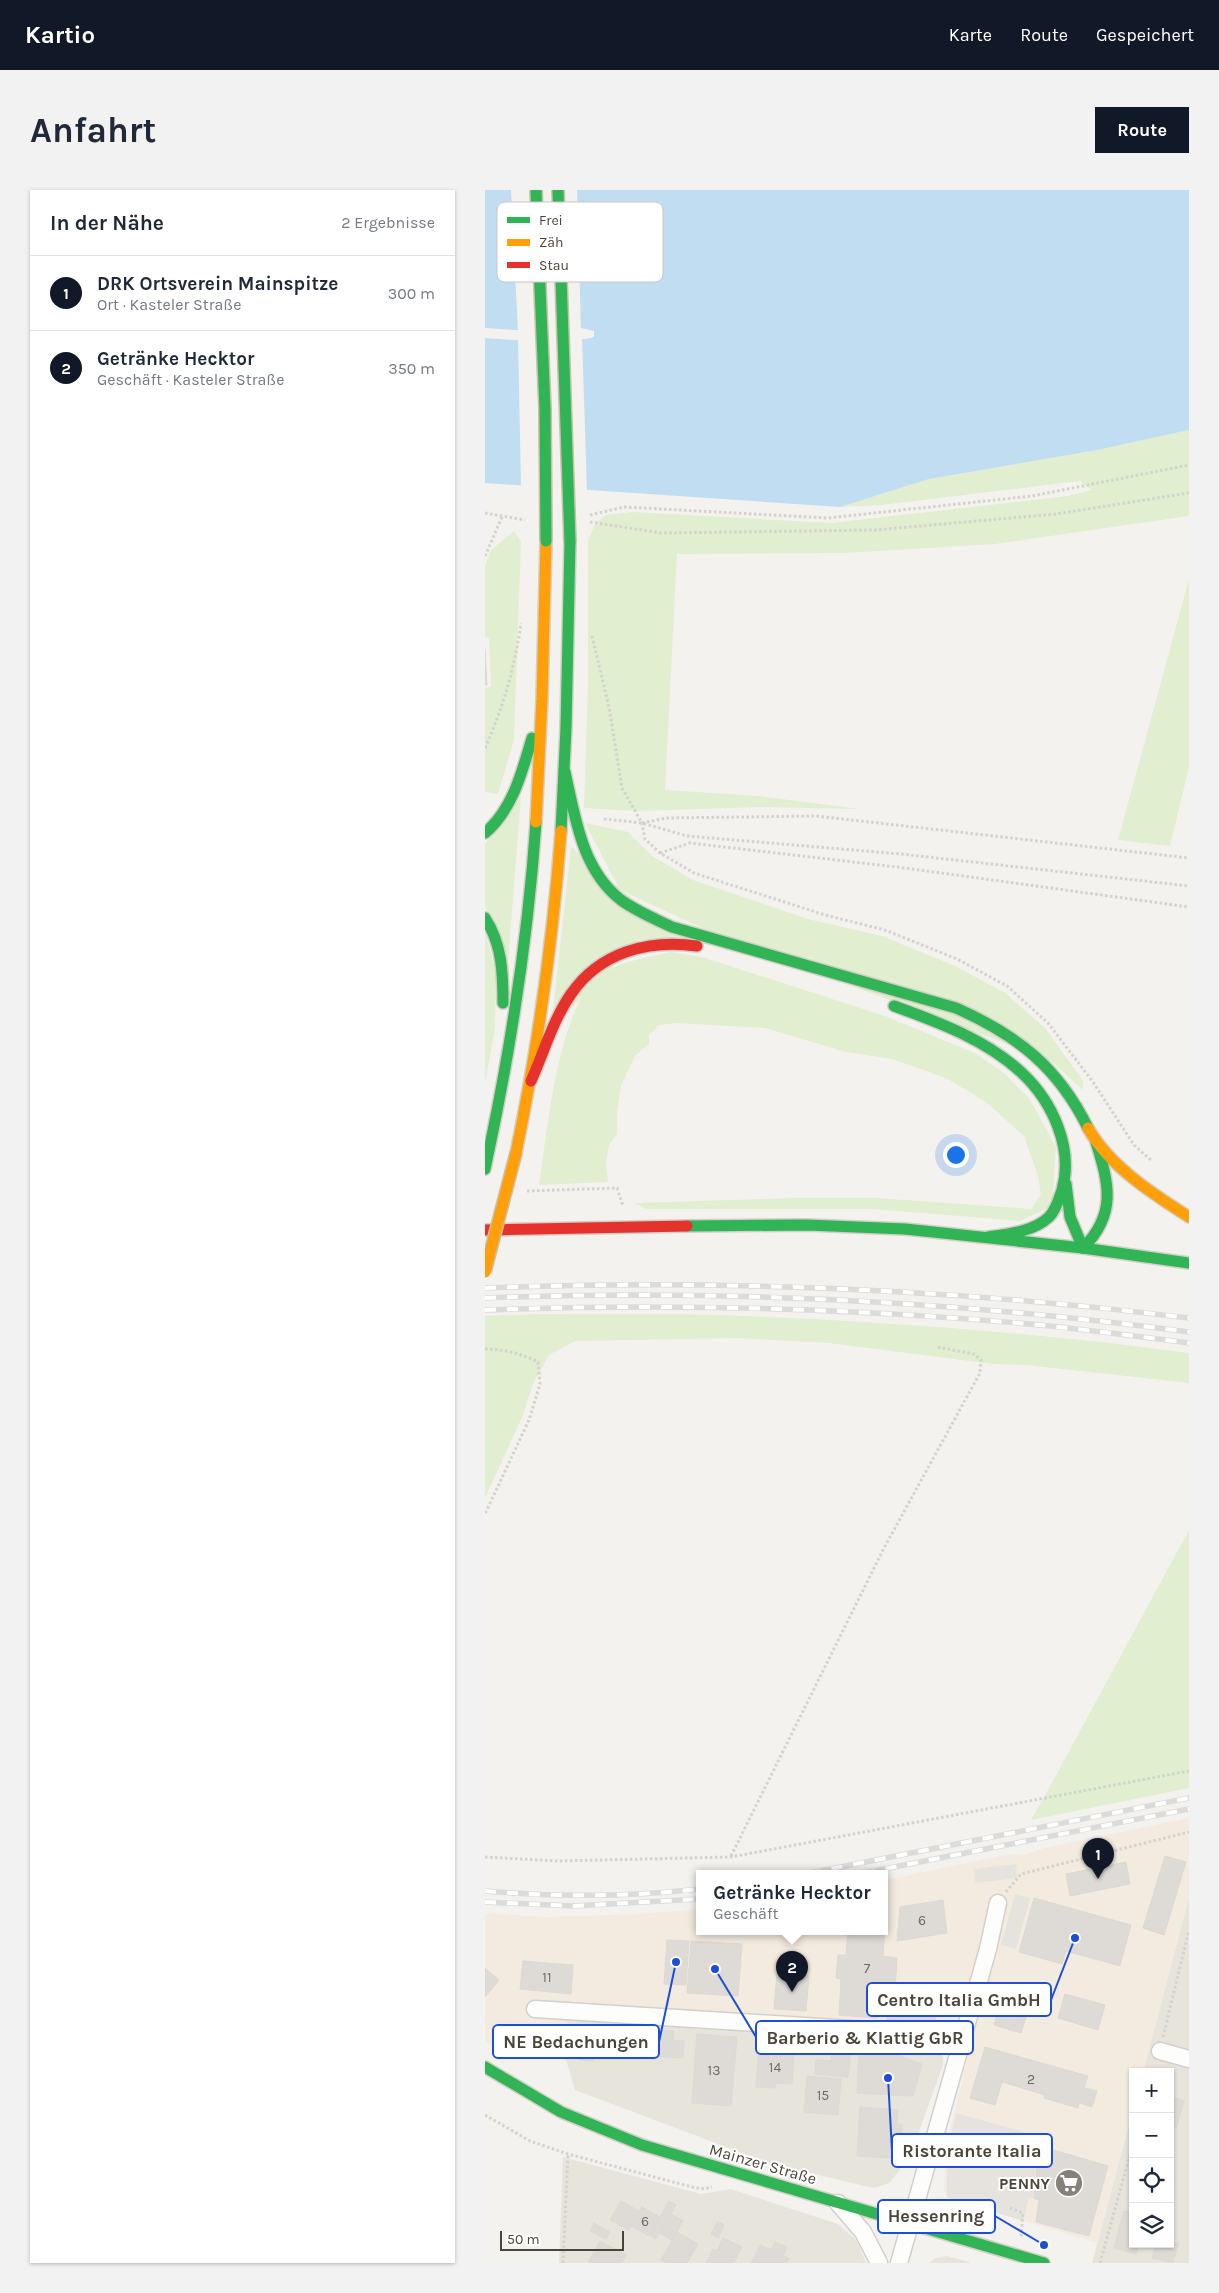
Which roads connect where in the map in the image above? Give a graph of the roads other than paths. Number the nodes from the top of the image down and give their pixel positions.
1 (541, 282) edge
2 (562, 282) edge
3 (543, 701) junction
4 (565, 772) junction
5 (485, 833) edge
6 (485, 918) edge
7 (800, 976) dead end
8 (881, 1001) dead end
9 (504, 1079) junction
10 (531, 1081) junction
11 (1095, 1138) junction
12 (485, 1169) edge
13 (1066, 1184) junction
14 (1189, 1218) edge
15 (485, 1230) edge
16 (988, 1237) junction
17 (1083, 1248) junction
18 (1189, 1263) edge
19 (485, 1272) edge
20 (999, 1903) road end
21 (535, 2009) dead end
22 (963, 2036) junction
23 (1160, 2051) road end
24 (1189, 2059) edge
25 (485, 2067) edge
26 (838, 2203) junction
27 (910, 2223) junction
28 (879, 2263) edge
29 (899, 2263) edge
30 (1044, 2263) edge

1 - 3 main road, bridge
2 - 4 main road, bridge
3 - 5 main road
3 - 9 main road
4 - 10 main road
4 - 11 main road
6 - 9 main road
7 - 10 main road
8 - 13 main road
9 - 12 main road
10 - 19 main road, bridge
11 - 14 main road
11 - 17 main road
13 - 16 main road
13 - 17 main road
15 - 16 main road
16 - 17 main road
17 - 18 main road
20 - 22 street
21 - 22 street
22 - 27 street
23 - 24 street
25 - 26 main road, Mainzer Straße
26 - 27 main road, Mainzer Straße
26 - 28 street
27 - 29 street
27 - 30 main road, Mainzer Straße

